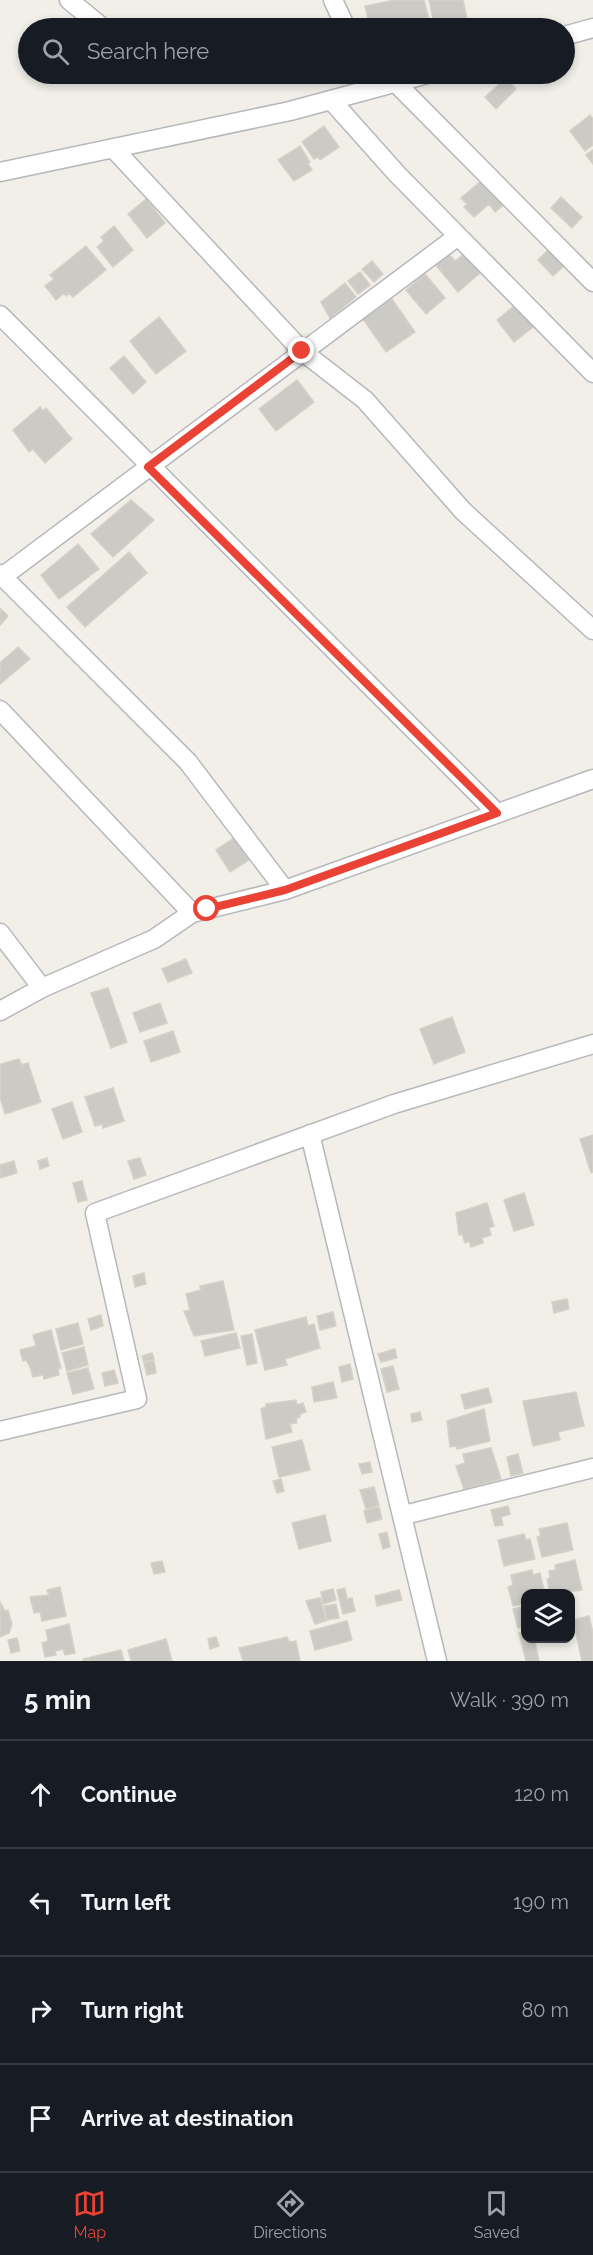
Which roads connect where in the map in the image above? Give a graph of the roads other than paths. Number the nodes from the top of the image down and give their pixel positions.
1 (69, 0) edge
2 (333, 0) edge
3 (90, 18) edge
4 (341, 18) edge
5 (593, 28) edge
6 (575, 33) edge
7 (362, 84) edge
8 (397, 84) edge
9 (331, 100) junction
10 (113, 148) junction
11 (0, 172) edge
12 (458, 236) junction
13 (592, 280) edge
14 (0, 315) edge
15 (302, 351) junction
16 (593, 373) edge
17 (148, 467) junction
18 (1, 576) edge
19 (593, 630) edge
20 (0, 710) edge
21 (593, 779) edge
22 (497, 813) junction
23 (285, 890) junction
24 (192, 913) junction
25 (0, 933) edge
26 (42, 988) junction
27 (0, 1011) edge
28 (593, 1044) edge
29 (310, 1134) junction
30 (0, 1431) edge
31 (593, 1468) edge
32 (404, 1515) junction
33 (437, 1661) edge

1 - 3 street
2 - 4 street
5 - 6 street
7 - 9 street
8 - 13 street
9 - 10 street
9 - 12 street
10 - 11 street
10 - 15 street
12 - 15 street
12 - 16 street
14 - 17 street
15 - 17 street
15 - 19 street
17 - 18 street
17 - 22 street
18 - 23 street
20 - 24 street
21 - 22 street
22 - 23 street
23 - 24 street
24 - 26 street
25 - 26 street
26 - 27 street
28 - 29 street
29 - 30 street
29 - 32 street
31 - 32 street
32 - 33 street

